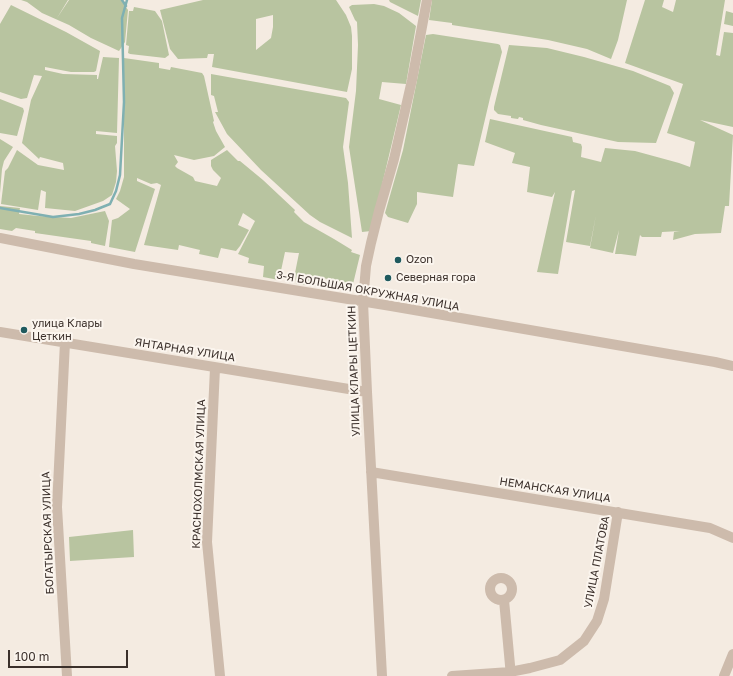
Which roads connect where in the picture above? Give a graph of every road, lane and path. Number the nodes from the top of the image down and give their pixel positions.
1 (427, 0) edge
2 (0, 238) edge
3 (363, 302) junction
4 (0, 332) edge
5 (65, 342) junction
6 (733, 366) edge
7 (215, 368) junction
8 (367, 392) junction
9 (371, 472) junction
10 (618, 512) junction
11 (733, 538) edge
12 (504, 600) dead end
13 (733, 654) edge
14 (510, 674) edge
15 (67, 676) edge
16 (220, 676) edge
17 (382, 676) edge
18 (452, 676) edge
19 (724, 676) edge

1 - 3 street, УЛИЦА КЛАРЫ ЦЕТКИН
2 - 3 street, 3-Я БОЛЬШАЯ ОКРУЖНАЯ УЛИЦА
3 - 6 street, 3-Я БОЛЬШАЯ ОКРУЖНАЯ УЛИЦА
3 - 8 street, УЛИЦА КЛАРЫ ЦЕТКИН
4 - 5 street, ЯНТАРНАЯ УЛИЦА
5 - 7 street, ЯНТАРНАЯ УЛИЦА
5 - 15 street, БОГАТЫРСКАЯ УЛИЦА
7 - 8 street, ЯНТАРНАЯ УЛИЦА
7 - 16 street, КРАСНОХОЛМСКАЯ УЛИЦА
8 - 9 street, УЛИЦА КЛАРЫ ЦЕТКИН
9 - 10 street, НЕМАНСКАЯ УЛИЦА
9 - 17 street, УЛИЦА КЛАРЫ ЦЕТКИН
10 - 11 street, НЕМАНСКАЯ УЛИЦА
10 - 14 street, УЛИЦА ПЛАТОВА
12 - 14 street
13 - 19 street
14 - 18 street, УЛИЦА ПЛАТОВА

